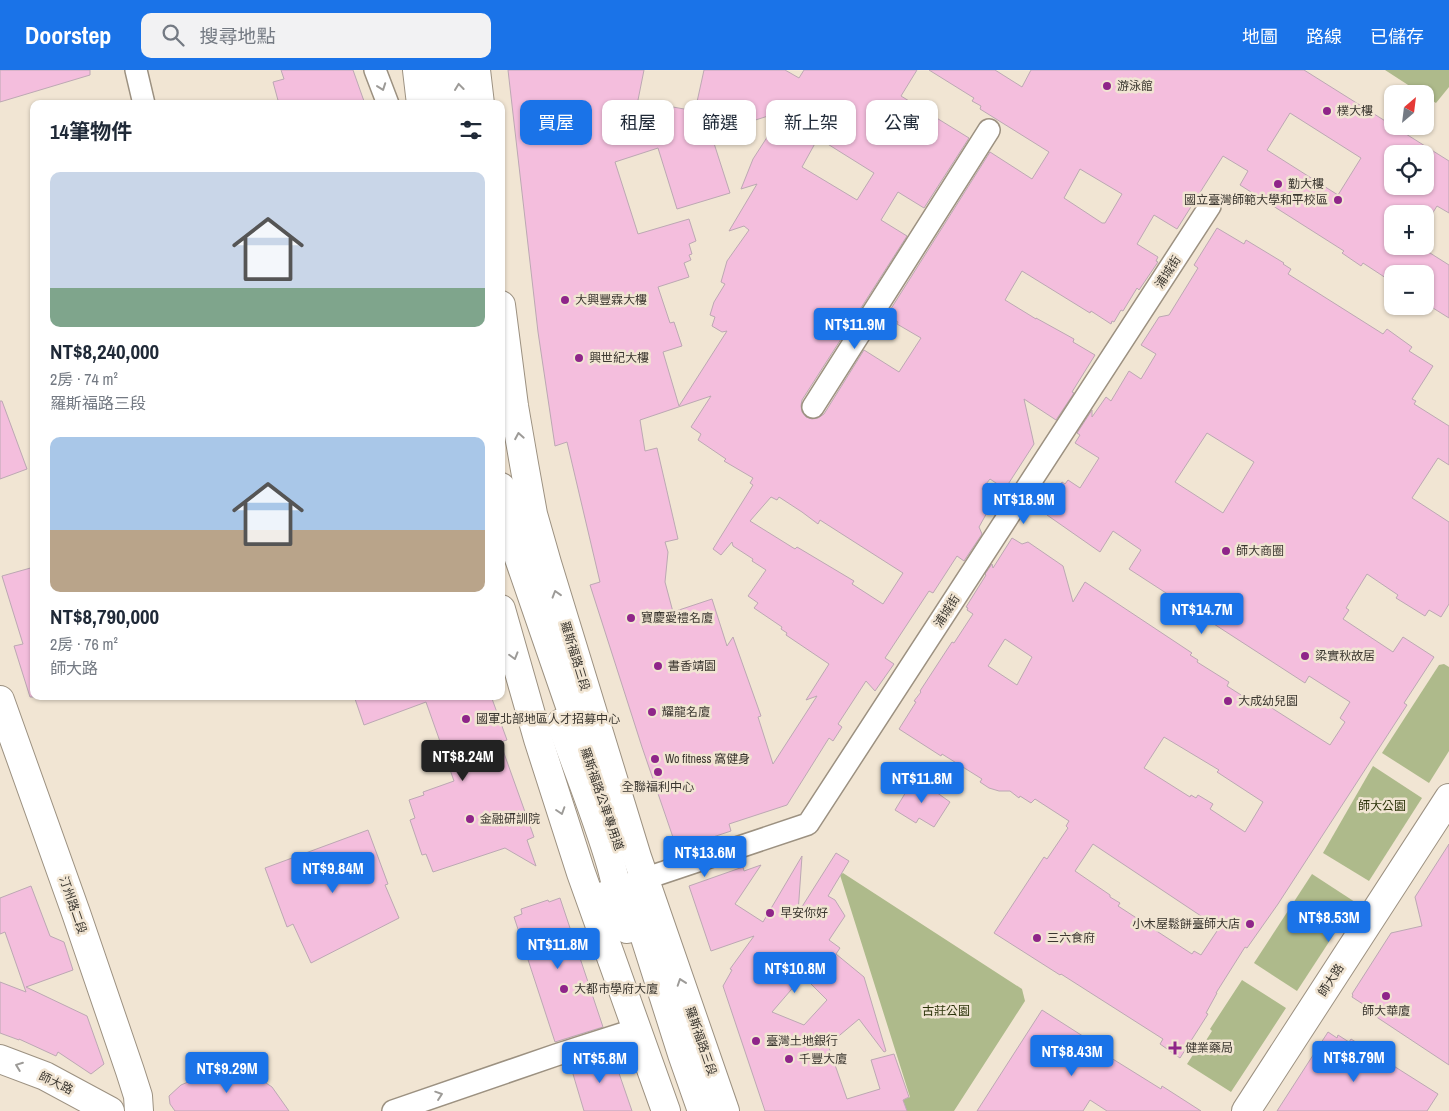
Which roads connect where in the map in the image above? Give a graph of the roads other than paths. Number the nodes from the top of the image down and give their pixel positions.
1 (136, 70) edge
2 (375, 70) edge
3 (417, 70) edge
4 (437, 70) edge
5 (470, 72) edge
6 (143, 100) edge
7 (386, 100) edge
8 (421, 100) edge
9 (441, 100) edge
10 (461, 100) edge
11 (479, 100) edge
12 (989, 130) dead end
13 (1210, 206) dead end
14 (505, 336) edge
15 (813, 407) dead end
16 (505, 504) edge
17 (505, 554) edge
18 (505, 623) edge
19 (0, 700) edge
20 (1449, 798) edge
21 (630, 884) junction
22 (591, 897) junction
23 (637, 1029) junction
24 (0, 1059) edge
25 (110, 1111) edge
26 (140, 1111) edge
27 (392, 1111) edge
28 (666, 1111) edge
29 (690, 1111) edge
30 (702, 1111) edge
31 (725, 1111) edge
32 (1246, 1111) edge

1 - 6 street
2 -> 7 street
3 - 8 main road
4 - 9 main road
10 -> 5 main road
5 - 11 main road
12 - 15 street
13 - 21 street, 浦城街
21 -> 14 main road, 羅斯福路三段
16 - 21 main road, 羅斯福路公車專用道
17 - 21 main road, 羅斯福路公車專用道
18 -> 22 main road
19 - 26 main road, 汀州路二段
20 - 32 main road, 師大路
21 - 22 street, 浦城街
21 - 29 main road, 羅斯福路公車專用道
21 - 30 main road, 羅斯福路公車專用道
31 -> 21 main road, 羅斯福路三段
22 - 23 main road
27 -> 23 street
23 - 28 main road
25 -> 24 main road, 師大路

